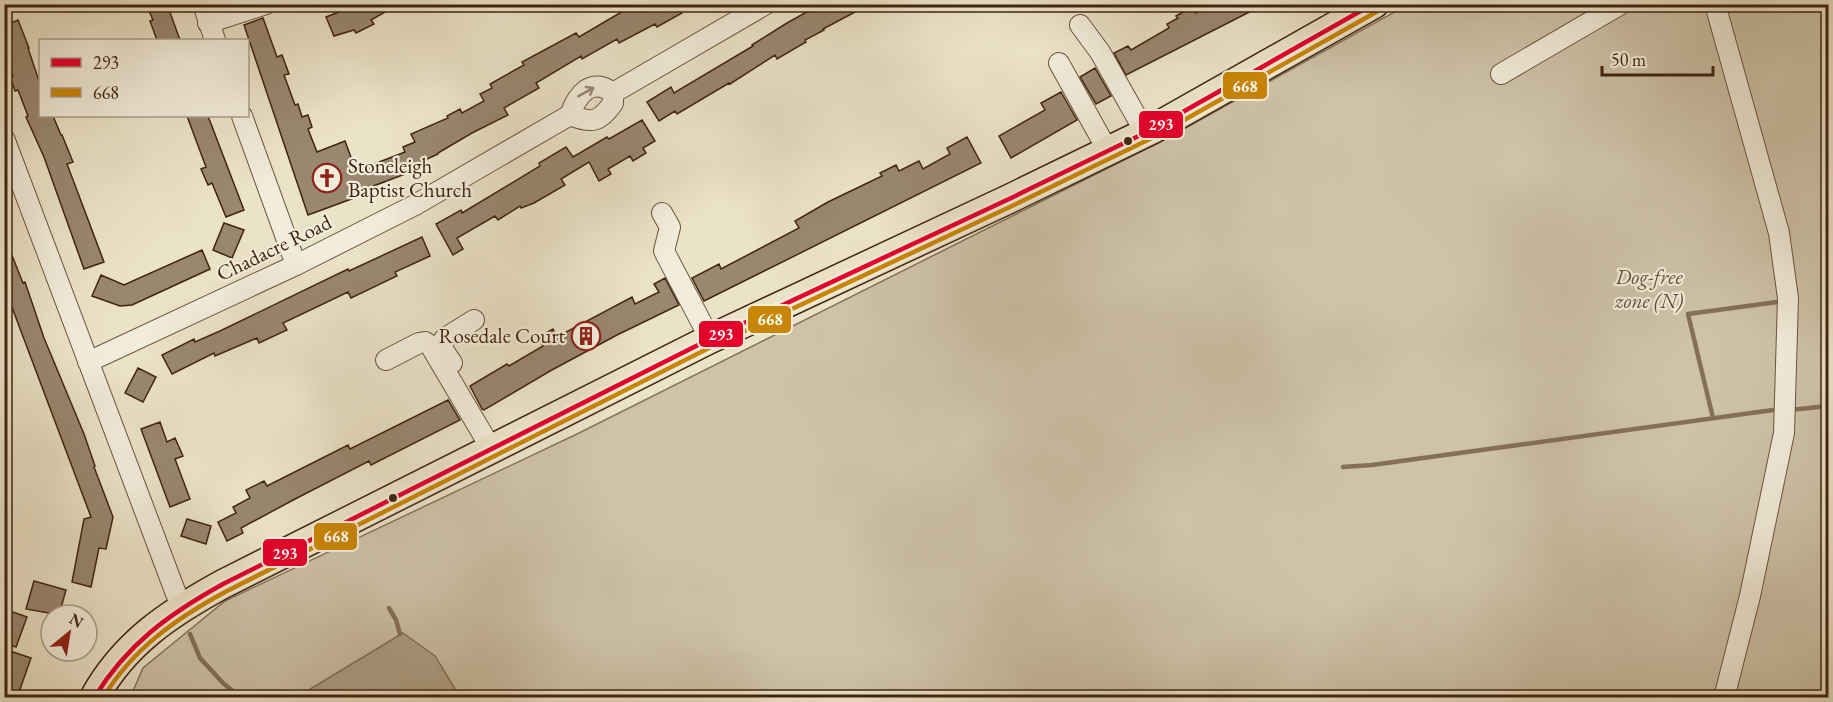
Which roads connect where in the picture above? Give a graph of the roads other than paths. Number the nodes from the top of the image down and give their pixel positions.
1 (266, 4) edge
2 (765, 4) edge
3 (1374, 4) edge
4 (1621, 4) edge
5 (1715, 4) edge
6 (208, 23) edge
7 (1080, 25) dead end
8 (1059, 63) dead end
9 (1501, 74) dead end
10 (613, 93) junction
11 (570, 115) junction
12 (242, 117) edge
13 (1145, 132) junction
14 (4, 138) edge
15 (1107, 151) junction
16 (662, 213) dead end
17 (296, 265) junction
18 (474, 320) dead end
19 (710, 339) junction
20 (386, 360) dead end
21 (88, 362) junction
22 (496, 448) junction
23 (181, 607) junction
24 (94, 698) edge
25 (1724, 698) edge

1 - 6 street
2 - 10 street
3 - 13 highway
4 - 9 street
5 - 25 street
7 - 13 street
8 - 15 street
11 -> 10 street, Chadacre Road
10 - 11 street
11 - 17 street, Chadacre Road
12 - 17 street
13 - 15 highway
14 - 21 street
15 - 19 highway
16 - 19 street
17 - 21 street, Chadacre Road
18 - 22 street
19 - 22 highway
20 - 22 street
21 - 23 street
22 - 23 highway
23 - 24 highway

